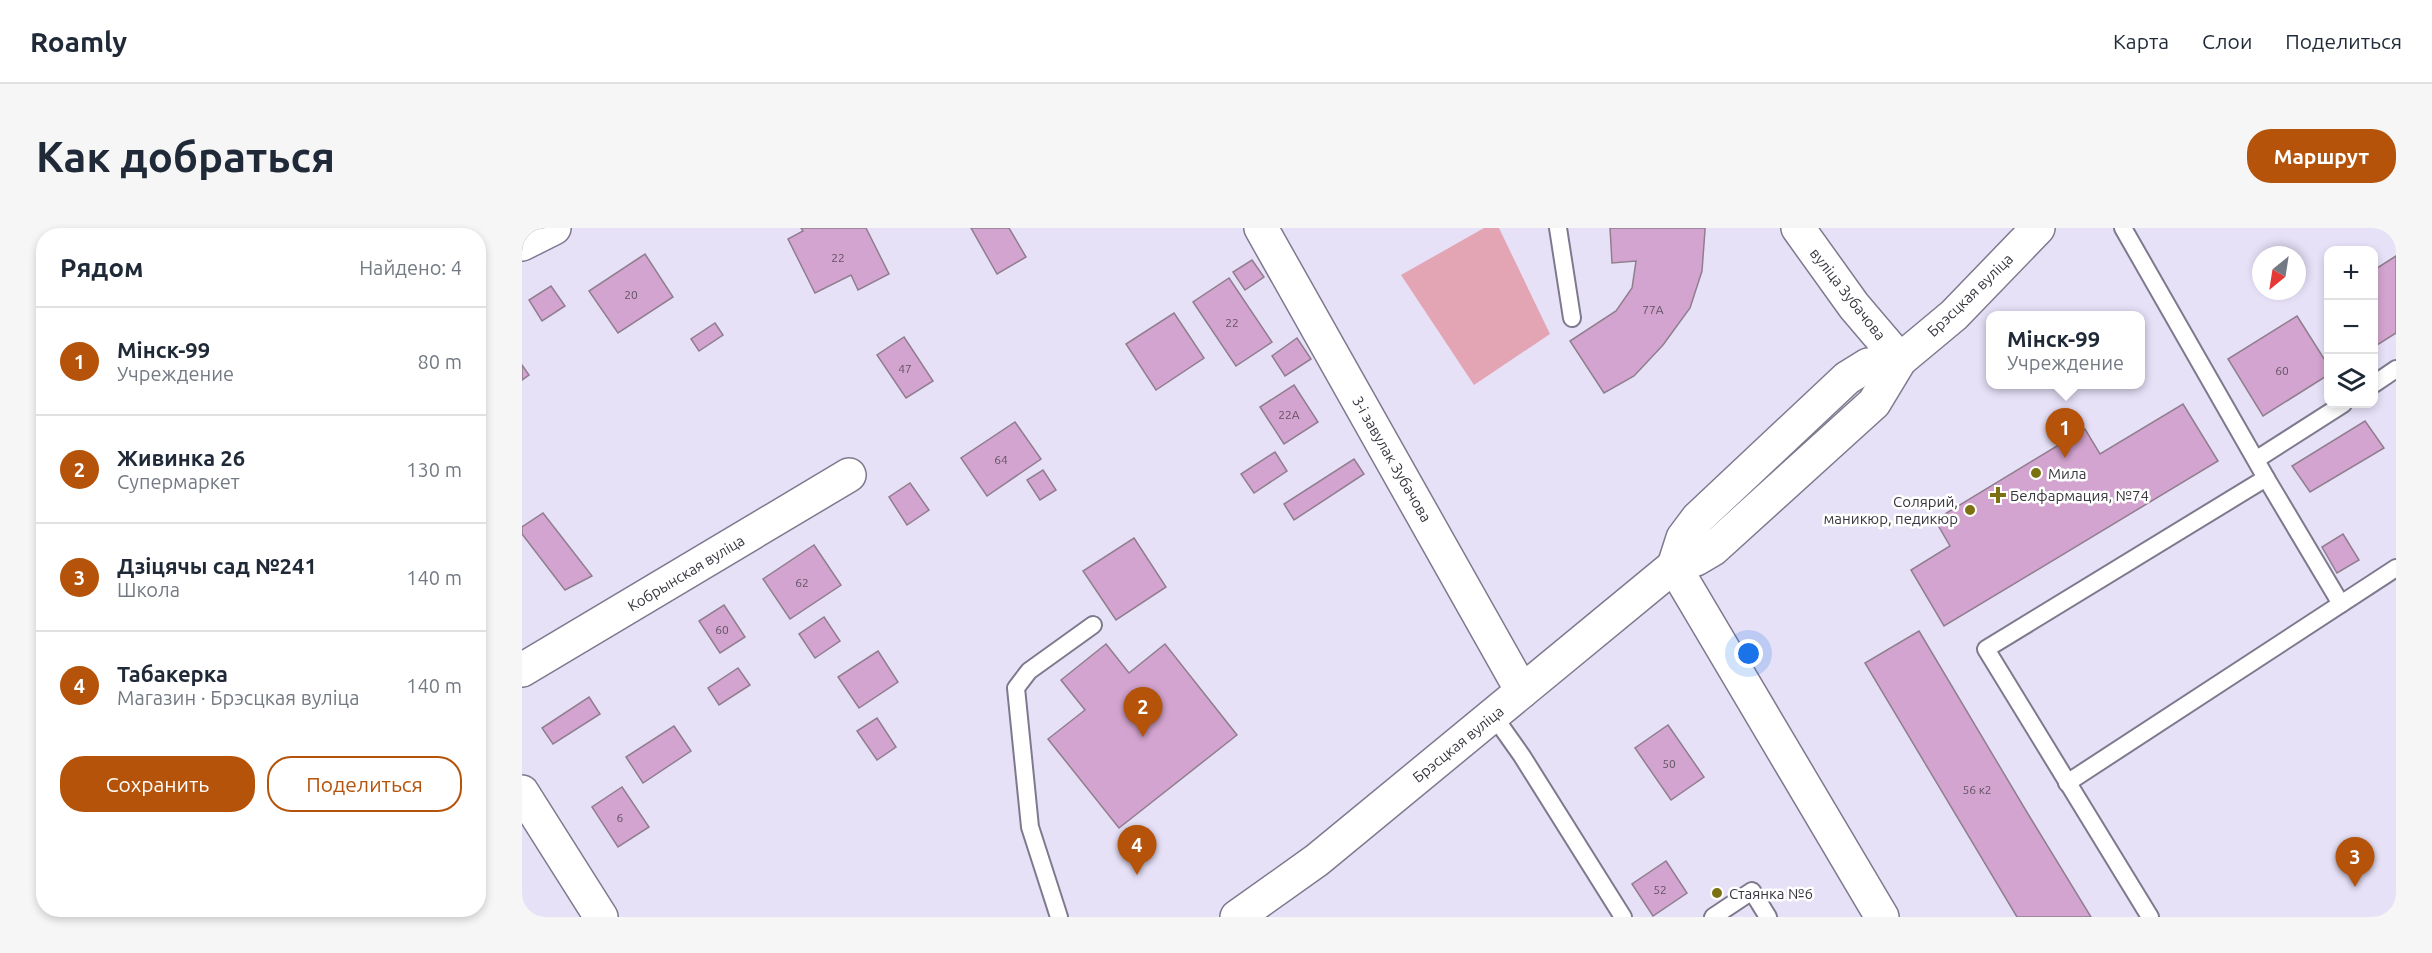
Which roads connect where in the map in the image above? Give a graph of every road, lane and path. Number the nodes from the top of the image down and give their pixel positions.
1 (554, 228) edge
2 (1261, 228) edge
3 (1558, 228) edge
4 (1798, 228) edge
5 (2038, 228) edge
6 (2122, 228) edge
7 (522, 244) edge
8 (1572, 318) dead end
9 (1900, 360) junction
10 (2396, 369) edge
11 (2378, 381) edge
12 (2337, 408) edge
13 (2257, 459) junction
14 (849, 475) dead end
15 (2266, 478) junction
16 (1674, 566) junction
17 (2396, 568) edge
18 (2341, 604) junction
19 (1093, 625) dead end
20 (522, 670) edge
21 (1522, 691) junction
22 (1493, 715) junction
23 (2067, 783) junction
24 (522, 792) edge
25 (1246, 915) edge
26 (601, 917) edge
27 (1059, 917) edge
28 (1623, 917) edge
29 (1713, 917) edge
30 (1768, 917) edge
31 (1882, 917) edge
32 (2150, 917) edge

1 - 7 street
2 - 21 street, 3-і завулак Зубачова
3 - 8 lane
4 - 9 street, вуліца Зубачова
5 - 9 street, Брэсцкая вуліца
6 - 13 lane
9 - 16 street
10 - 11 lane
12 - 13 lane
13 - 15 lane
14 - 20 street, Кобрынская вуліца
15 - 18 lane
15 - 23 lane
16 - 21 street, Брэсцкая вуліца
16 - 31 street
17 - 18 lane
18 - 23 lane
19 - 27 lane
21 - 22 street, Брэсцкая вуліца
22 - 25 street, Брэсцкая вуліца
22 - 28 lane
23 - 32 lane
24 - 26 street
29 - 30 lane

